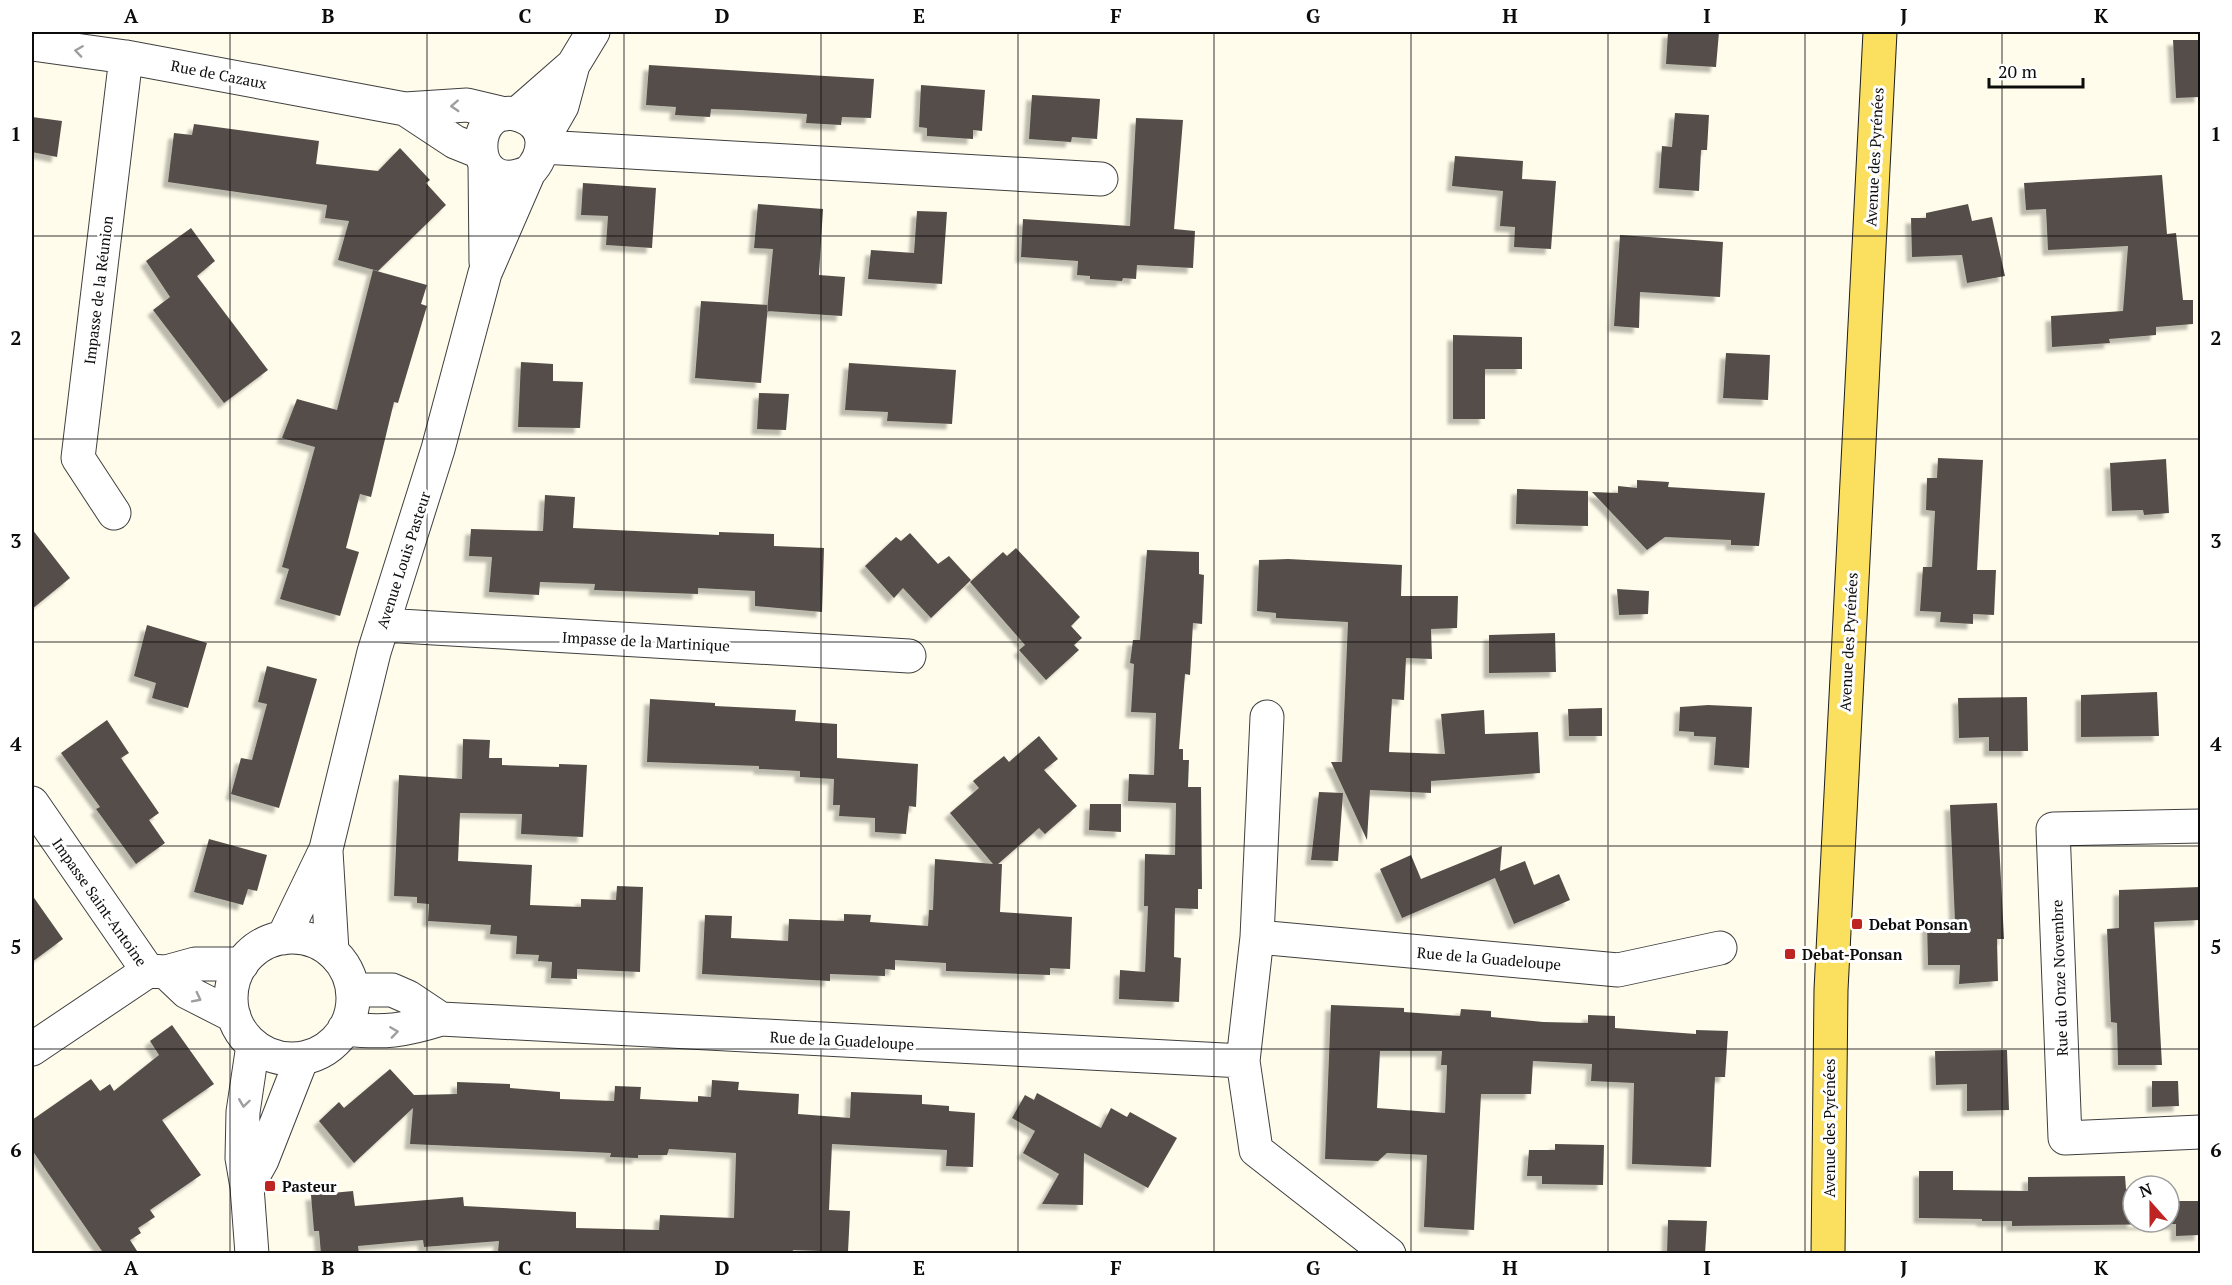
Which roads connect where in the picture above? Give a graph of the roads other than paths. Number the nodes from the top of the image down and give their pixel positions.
1 (593, 32) edge
2 (1880, 32) edge
3 (32, 44) edge
4 (126, 57) junction
5 (573, 65) junction
6 (405, 109) junction
7 (511, 114) junction
8 (538, 152) junction
9 (482, 158) junction
10 (1101, 179) dead end
11 (485, 273) junction
12 (114, 513) dead end
13 (383, 625) junction
14 (909, 656) dead end
15 (1267, 717) dead end
16 (32, 803) edge
17 (2200, 826) edge
18 (326, 849) junction
19 (1257, 937) junction
20 (283, 938) junction
21 (1720, 948) dead end
22 (332, 951) junction
23 (242, 964) junction
24 (157, 972) junction
25 (353, 990) junction
26 (234, 1016) junction
27 (441, 1019) junction
28 (344, 1029) junction
29 (253, 1045) junction
30 (32, 1049) edge
31 (302, 1058) junction
32 (1243, 1061) junction
33 (2200, 1132) edge
34 (248, 1187) junction
35 (252, 1254) edge
36 (1389, 1254) edge
37 (1828, 1254) edge

1 - 5 street, Avenue Louis Pasteur
2 - 37 main road, Avenue des Pyrénées
4 -> 3 street, Rue de Cazaux
4 - 6 street, Rue de Cazaux
4 - 12 street, Impasse de la Réunion
5 - 7 street, Avenue Louis Pasteur
5 - 8 street, Avenue Louis Pasteur
7 -> 6 street, Rue de Cazaux
6 - 9 street, Rue de Cazaux
7 - 8 street
7 - 9 street
8 - 9 street
8 - 10 street
8 - 11 street, Avenue Louis Pasteur
9 - 11 street, Avenue Louis Pasteur
11 - 13 street, Avenue Louis Pasteur
13 - 14 street, Impasse de la Martinique
13 - 18 street, Avenue Louis Pasteur
15 - 19 street
16 - 24 street, Impasse Saint-Antoine
17 - 33 street, Rue du Onze Novembre
18 - 20 street, Avenue Louis Pasteur
18 - 22 street, Avenue Louis Pasteur
19 - 21 street, Rue de la Guadeloupe
19 - 32 street
20 - 22 street
20 - 23 street
22 - 25 street
23 - 24 street
23 - 26 street
24 -> 26 street, Impasse Saint-Antoine
24 - 30 street
25 - 27 street
25 - 28 street
26 - 29 street
28 -> 27 street, Rue de la Guadeloupe
27 - 32 street, Rue de la Guadeloupe
28 - 31 street
29 - 31 street
29 -> 34 street
31 - 34 street
32 - 36 street
34 - 35 street

